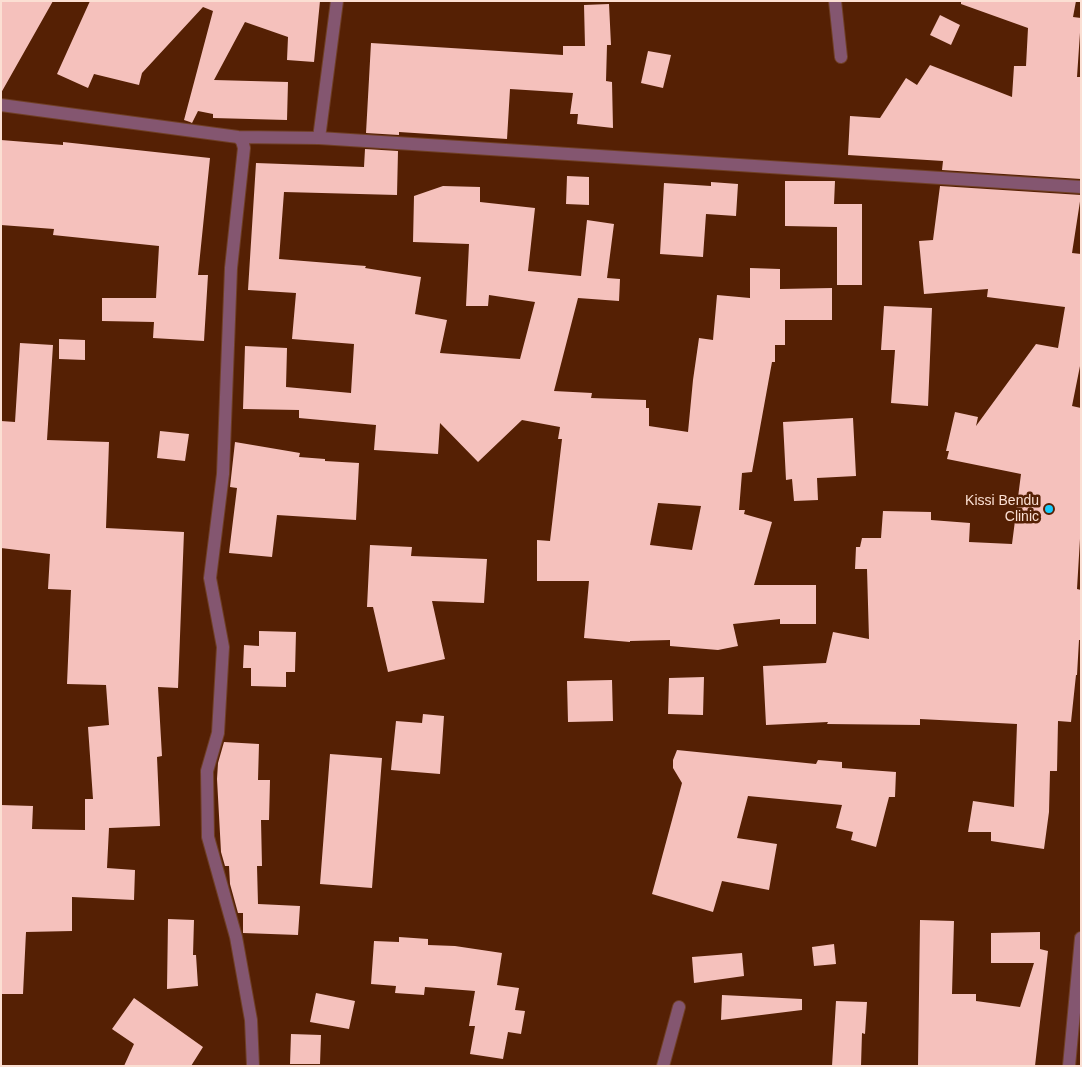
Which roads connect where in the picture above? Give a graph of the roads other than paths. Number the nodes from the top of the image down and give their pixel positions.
1 (337, 1) edge
2 (835, 1) edge
3 (841, 57) dead end
4 (1, 105) edge
5 (238, 137) junction
6 (319, 138) junction
7 (1081, 187) edge
8 (1081, 938) edge
9 (1079, 983) edge
10 (680, 1007) dead end
11 (252, 1066) edge
12 (663, 1066) edge
13 (1069, 1066) edge

1 - 6 street
2 - 3 street
4 - 5 street
5 - 6 street
5 - 11 street
6 - 7 street
8 - 9 street
9 - 13 street
10 - 12 street

